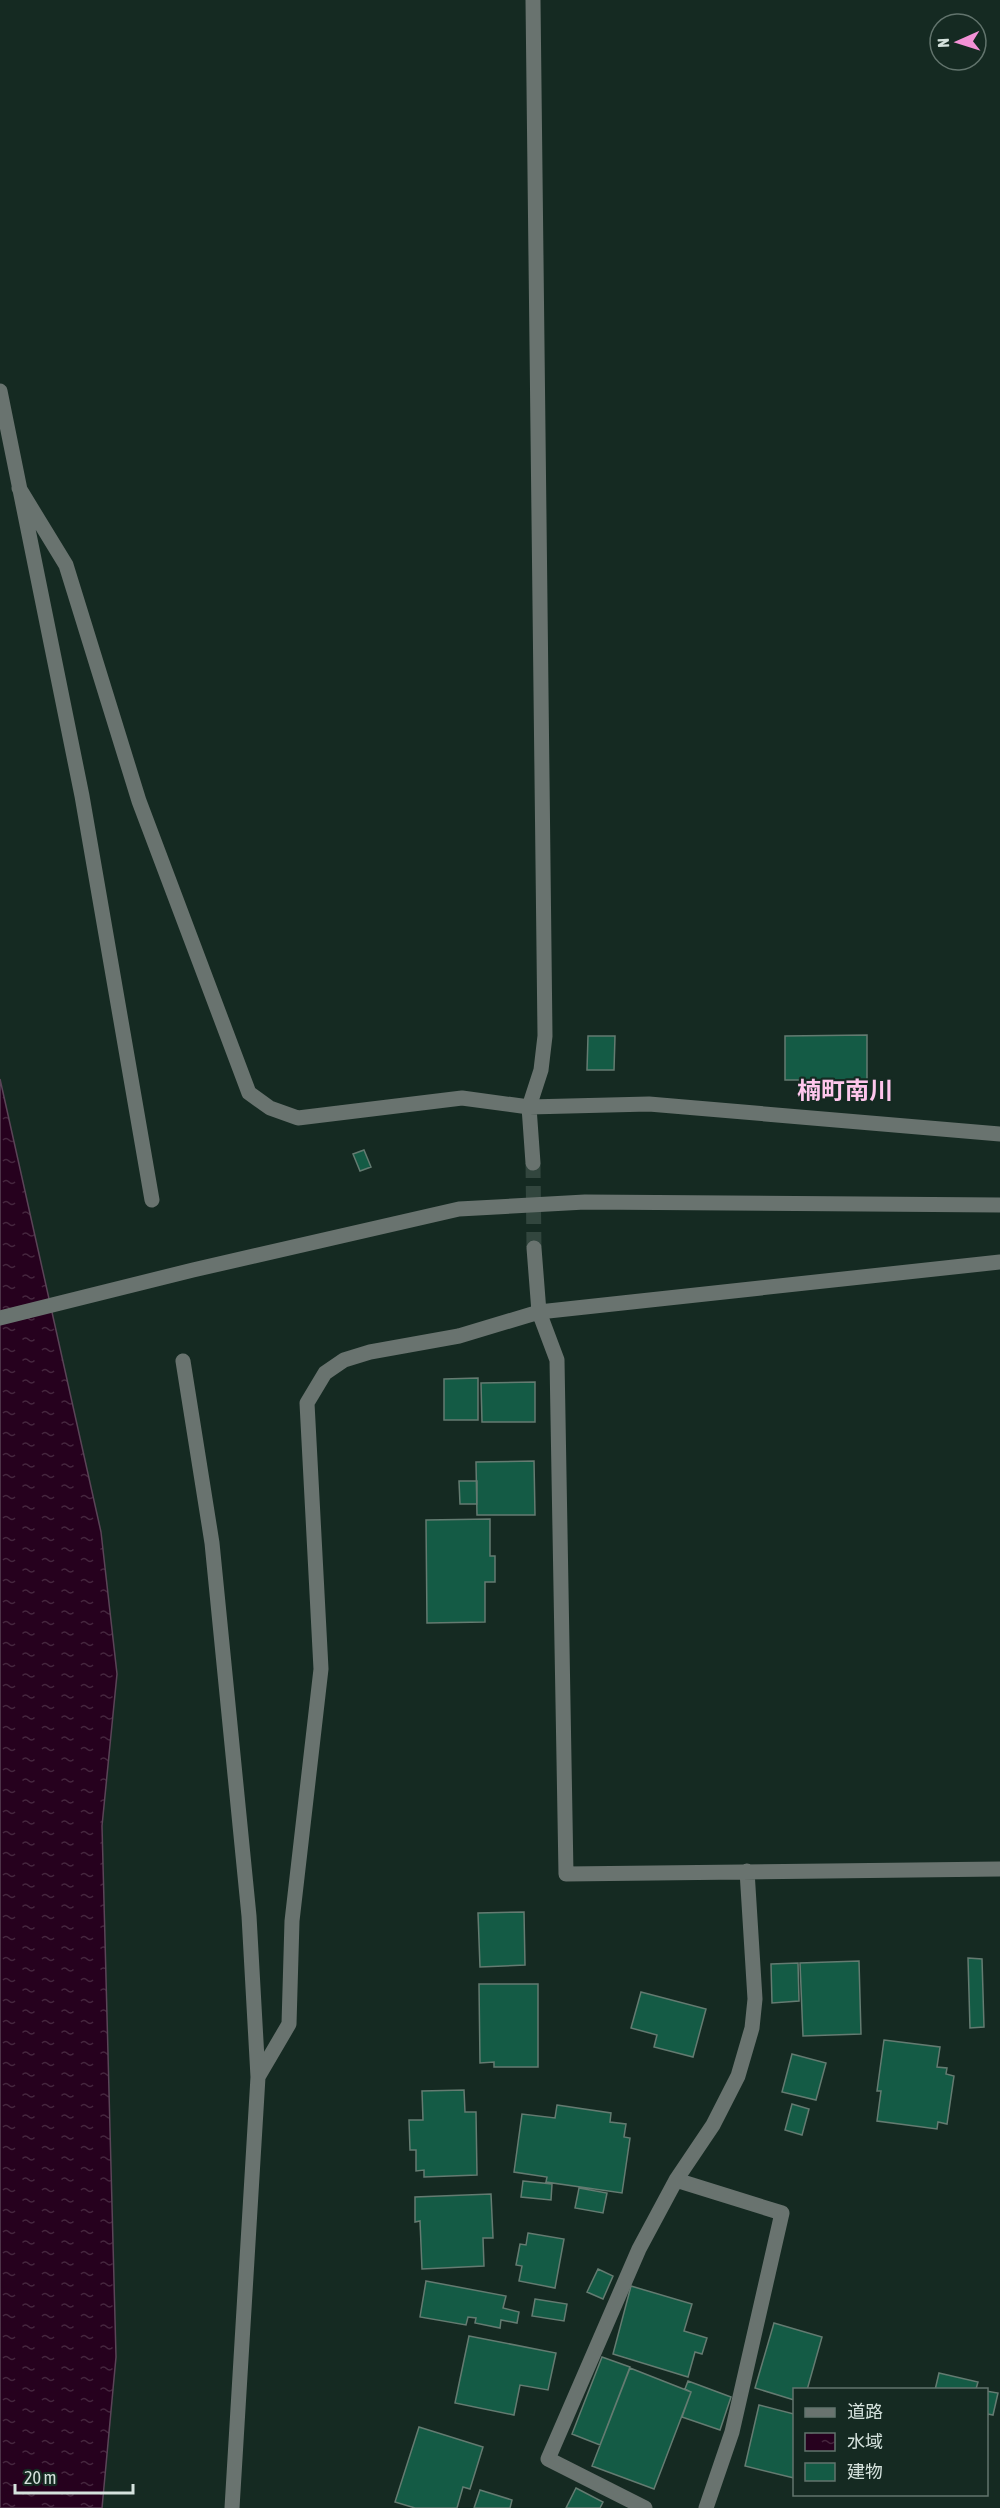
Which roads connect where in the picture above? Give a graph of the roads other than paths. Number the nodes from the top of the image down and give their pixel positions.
1 (533, 0) edge
2 (0, 391) edge
3 (19, 488) junction
4 (529, 1107) junction
5 (1000, 1134) edge
6 (533, 1163) tunnel mouth
7 (152, 1200) dead end
8 (1000, 1205) edge
9 (534, 1248) tunnel mouth
10 (1000, 1262) edge
11 (539, 1312) junction
12 (0, 1318) edge
13 (183, 1361) dead end
14 (1000, 1869) edge
15 (747, 1871) junction
16 (258, 2078) junction
17 (676, 2180) junction
18 (231, 2508) edge
19 (645, 2508) edge
20 (706, 2508) edge

1 - 4 street
2 - 3 street
3 - 4 street
3 - 7 street
4 - 5 street
4 - 6 street
8 - 12 street
9 - 11 street
10 - 11 street
11 - 15 street
11 - 16 street
13 - 16 street
14 - 15 street
15 - 17 street
16 - 18 street
17 - 19 street
17 - 20 street

